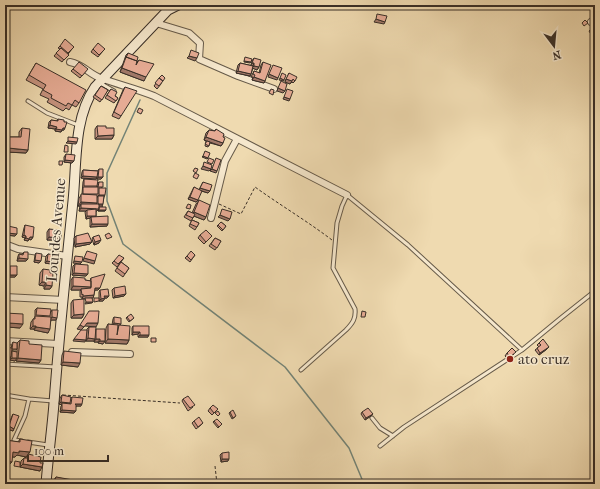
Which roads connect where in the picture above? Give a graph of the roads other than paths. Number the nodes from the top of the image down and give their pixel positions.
1 (172, 7) edge
2 (156, 23) junction
3 (70, 62) dead end
4 (100, 80) junction
5 (274, 89) edge
6 (114, 91) edge
7 (28, 101) dead end
8 (79, 126) junction
9 (237, 139) junction
10 (347, 195) junction
11 (211, 218) dead end
12 (5, 244) edge
13 (67, 256) junction
14 (595, 291) edge
15 (5, 297) edge
16 (64, 300) junction
17 (5, 341) edge
18 (58, 348) junction
19 (522, 350) junction
20 (130, 354) dead end
21 (5, 364) edge
22 (56, 367) junction
23 (301, 370) dead end
24 (5, 395) edge
25 (54, 398) junction
26 (30, 399) junction
27 (372, 418) edge
28 (393, 436) junction
29 (50, 446) junction
30 (380, 446) dead end
31 (49, 480) edge
32 (78, 481) edge
33 (101, 484) edge

1 - 2 main road, Lourdes Avenue
2 - 4 main road, Lourdes Avenue
2 - 5 street
3 - 4 street
4 - 6 lane
4 - 8 main road, Lourdes Avenue
4 - 9 street
7 - 8 lane
8 - 13 main road, Lourdes Avenue
9 - 10 street
9 - 11 street
10 - 19 lane
10 - 23 lane
12 - 13 street
13 - 16 main road, Lourdes Avenue
14 - 19 lane
15 - 16 street
16 - 18 main road, Lourdes Avenue
17 - 18 street
18 - 20 street
18 - 22 main road, Lourdes Avenue
19 - 28 lane
21 - 22 lane
22 - 25 main road, Lourdes Avenue
24 - 26 lane
25 - 26 lane
25 - 29 main road, Lourdes Avenue
26 - 29 lane
27 - 28 lane
28 - 30 lane
29 - 31 main road, Lourdes Avenue
32 - 33 lane

